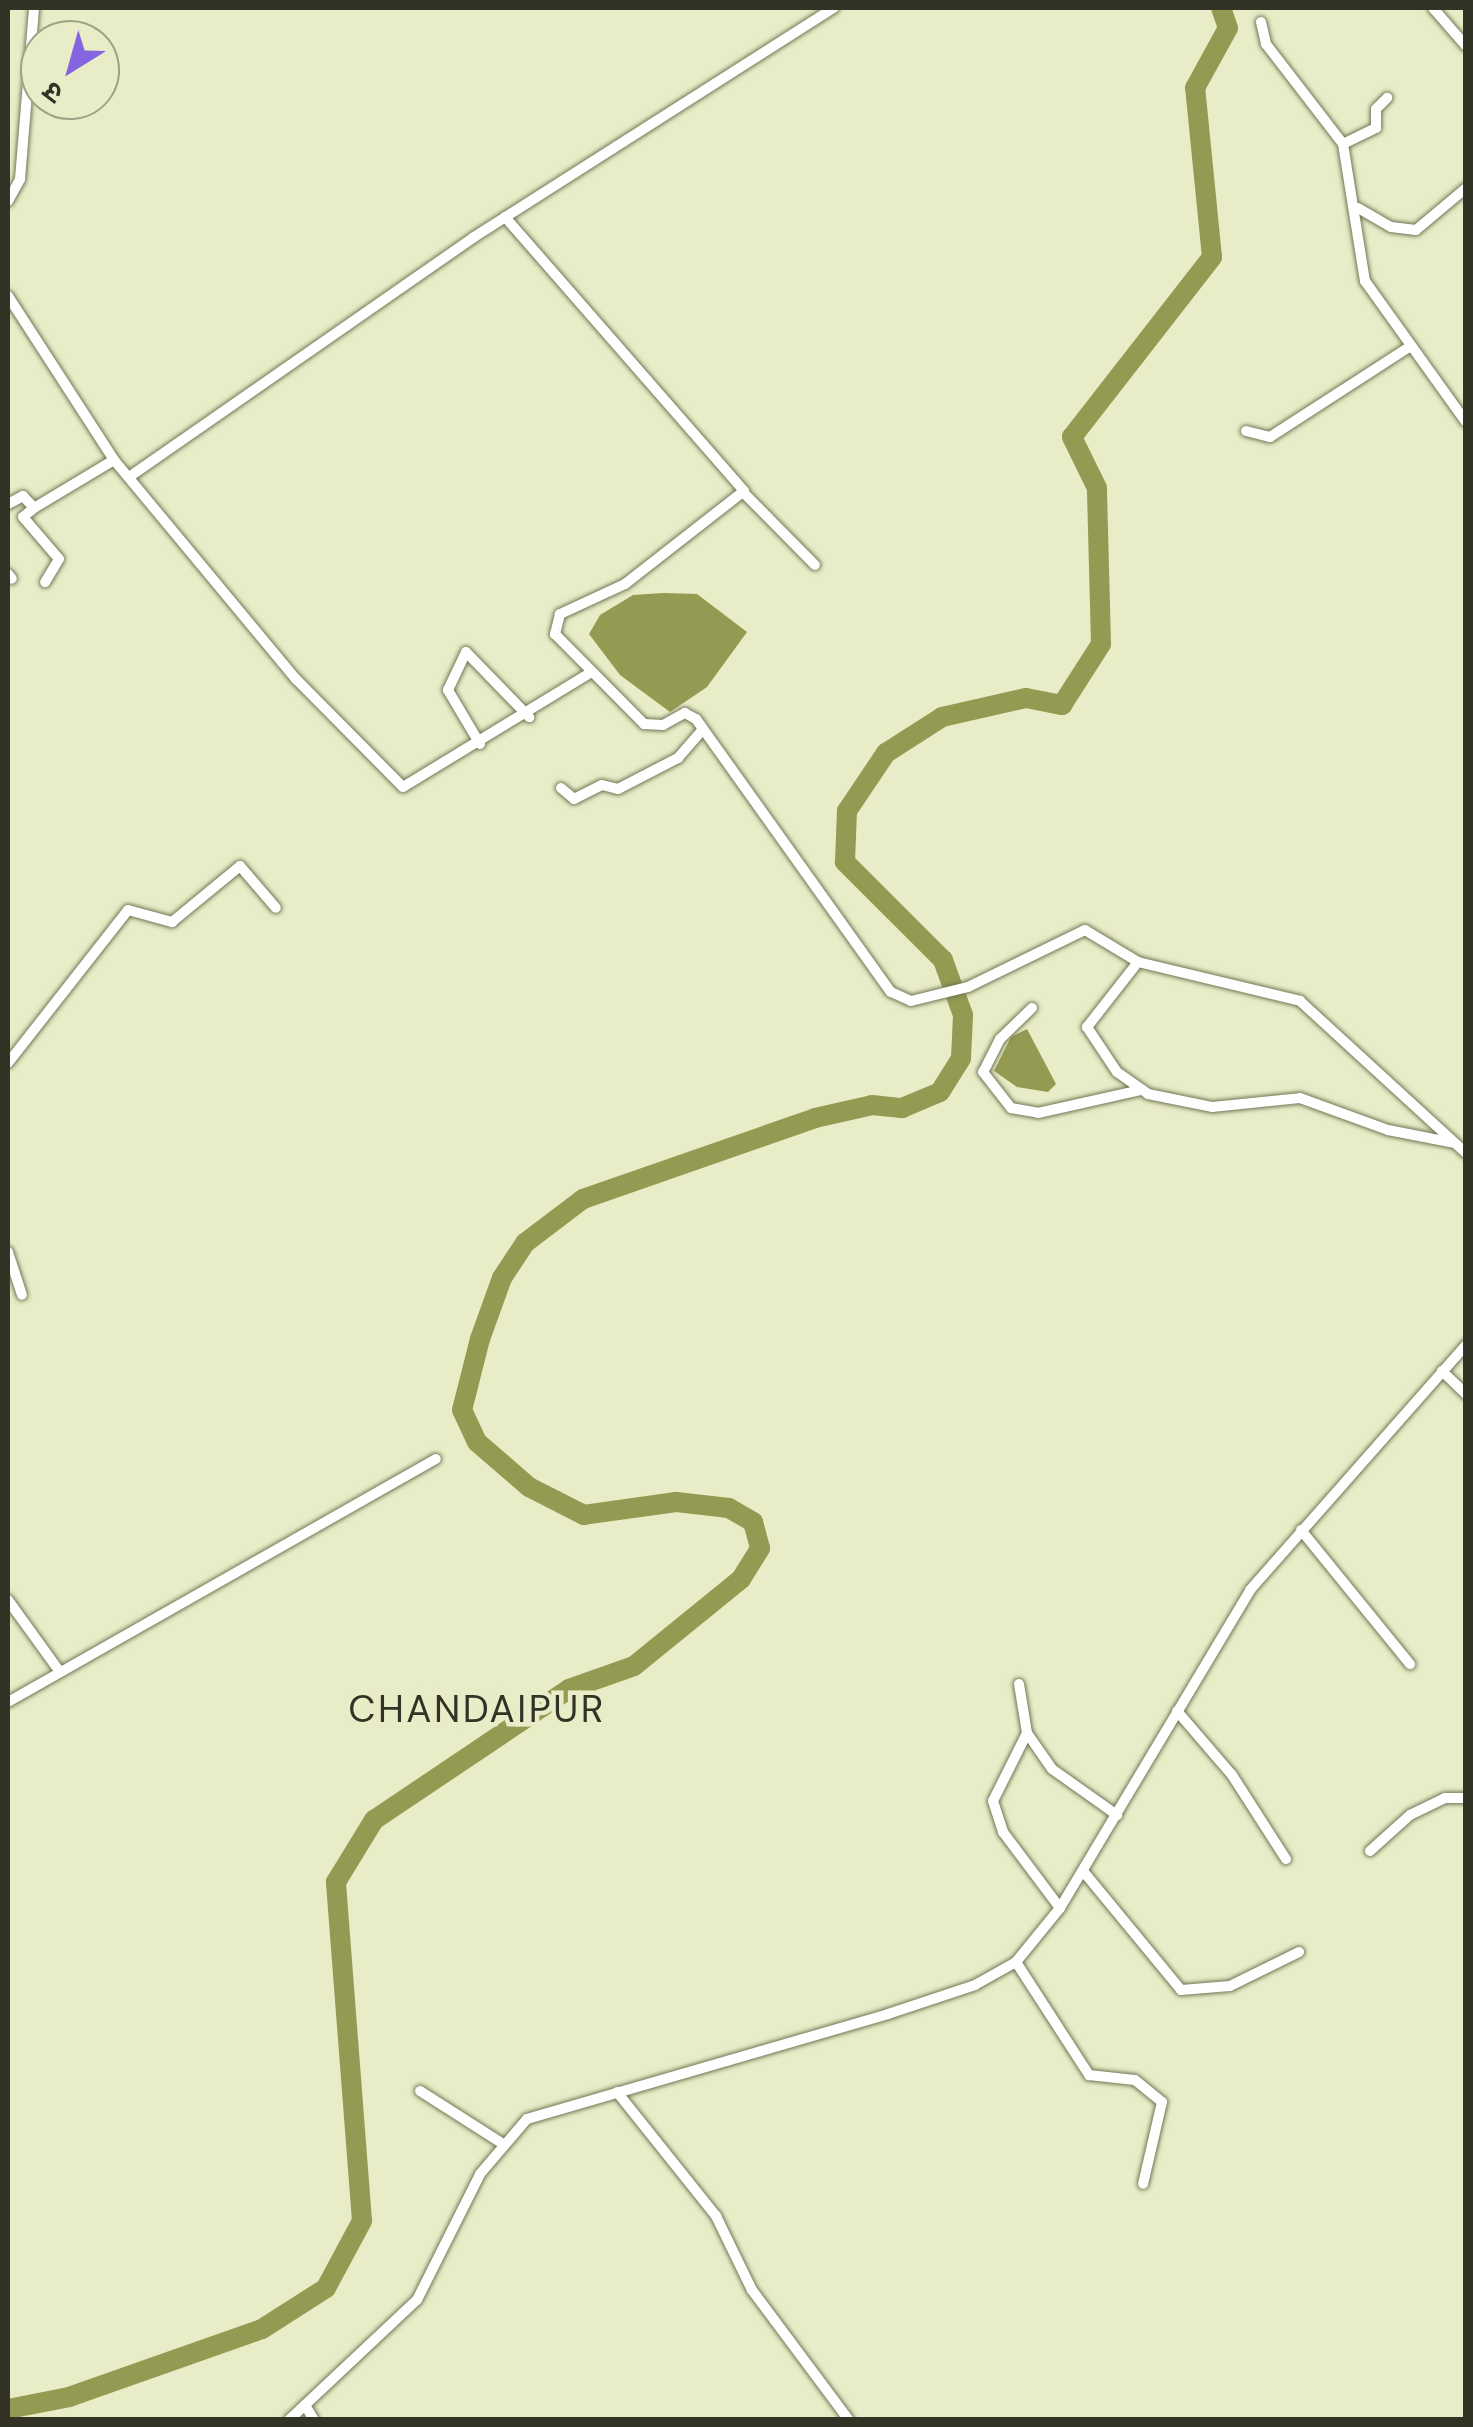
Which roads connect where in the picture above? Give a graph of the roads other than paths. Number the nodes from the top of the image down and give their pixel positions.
1 (34, 8) edge
2 (834, 8) edge
3 (1433, 8) edge
4 (1261, 22) dead end
5 (1466, 46) edge
6 (1387, 98) dead end
7 (1344, 144) junction
8 (1466, 188) edge
9 (8, 201) edge
10 (1358, 208) junction
11 (505, 217) junction
12 (8, 296) edge
13 (1410, 347) junction
14 (1466, 422) edge
15 (1246, 432) dead end
16 (114, 460) junction
17 (129, 477) junction
18 (744, 493) junction
19 (8, 504) edge
20 (34, 508) junction
21 (816, 565) dead end
22 (45, 582) dead end
23 (590, 674) junction
24 (529, 717) junction
25 (703, 728) junction
26 (480, 744) junction
27 (561, 788) dead end
28 (276, 908) dead end
29 (1138, 962) junction
30 (1032, 1008) dead end
31 (8, 1062) edge
32 (1142, 1090) junction
33 (1455, 1143) junction
34 (1466, 1153) edge
35 (8, 1252) edge
36 (22, 1296) dead end
37 (1466, 1345) edge
38 (1442, 1371) junction
39 (1466, 1394) edge
40 (436, 1459) dead end
41 (1301, 1530) junction
42 (8, 1600) edge
43 (1410, 1664) dead end
44 (60, 1672) junction
45 (1019, 1684) dead end
46 (8, 1702) edge
47 (1177, 1711) junction
48 (1026, 1733) junction
49 (1466, 1798) edge
50 (1117, 1815) junction
51 (1370, 1851) dead end
52 (1286, 1859) dead end
53 (1083, 1872) junction
54 (1060, 1908) junction
55 (1299, 1952) dead end
56 (1016, 1962) junction
57 (420, 2091) dead end
58 (617, 2092) junction
59 (500, 2142) junction
60 (1143, 2184) dead end
61 (305, 2405) junction
62 (289, 2420) edge
63 (314, 2420) edge
64 (849, 2420) edge

1 - 9 street
2 - 11 street
3 - 5 street
4 - 7 street
6 - 7 street
7 - 10 street
8 - 10 street
10 - 13 street
11 - 17 street
11 - 18 street
12 - 16 street
13 - 14 street
13 - 15 street
16 - 17 street
16 - 20 street
17 - 26 street
18 - 21 street
18 - 23 street
19 - 20 street
20 - 22 street
23 - 24 street
23 - 25 street
24 - 26 street
24 - 26 street
25 - 27 street
25 - 29 street
28 - 31 street
29 - 32 street
29 - 33 street
30 - 32 street
32 - 33 street
33 - 34 street
35 - 36 street
37 - 38 street
38 - 39 street
38 - 41 street
40 - 44 street
41 - 43 street
41 - 47 street
42 - 44 street
44 - 46 street
45 - 48 street
47 - 50 street
47 - 52 street
48 - 50 street
48 - 54 street
49 - 51 street
50 - 53 street
53 - 54 street
53 - 55 street
54 - 56 street
56 - 58 street
56 - 60 street
57 - 59 street
58 - 59 street
58 - 64 street
59 - 61 street
61 - 62 street
61 - 63 street

